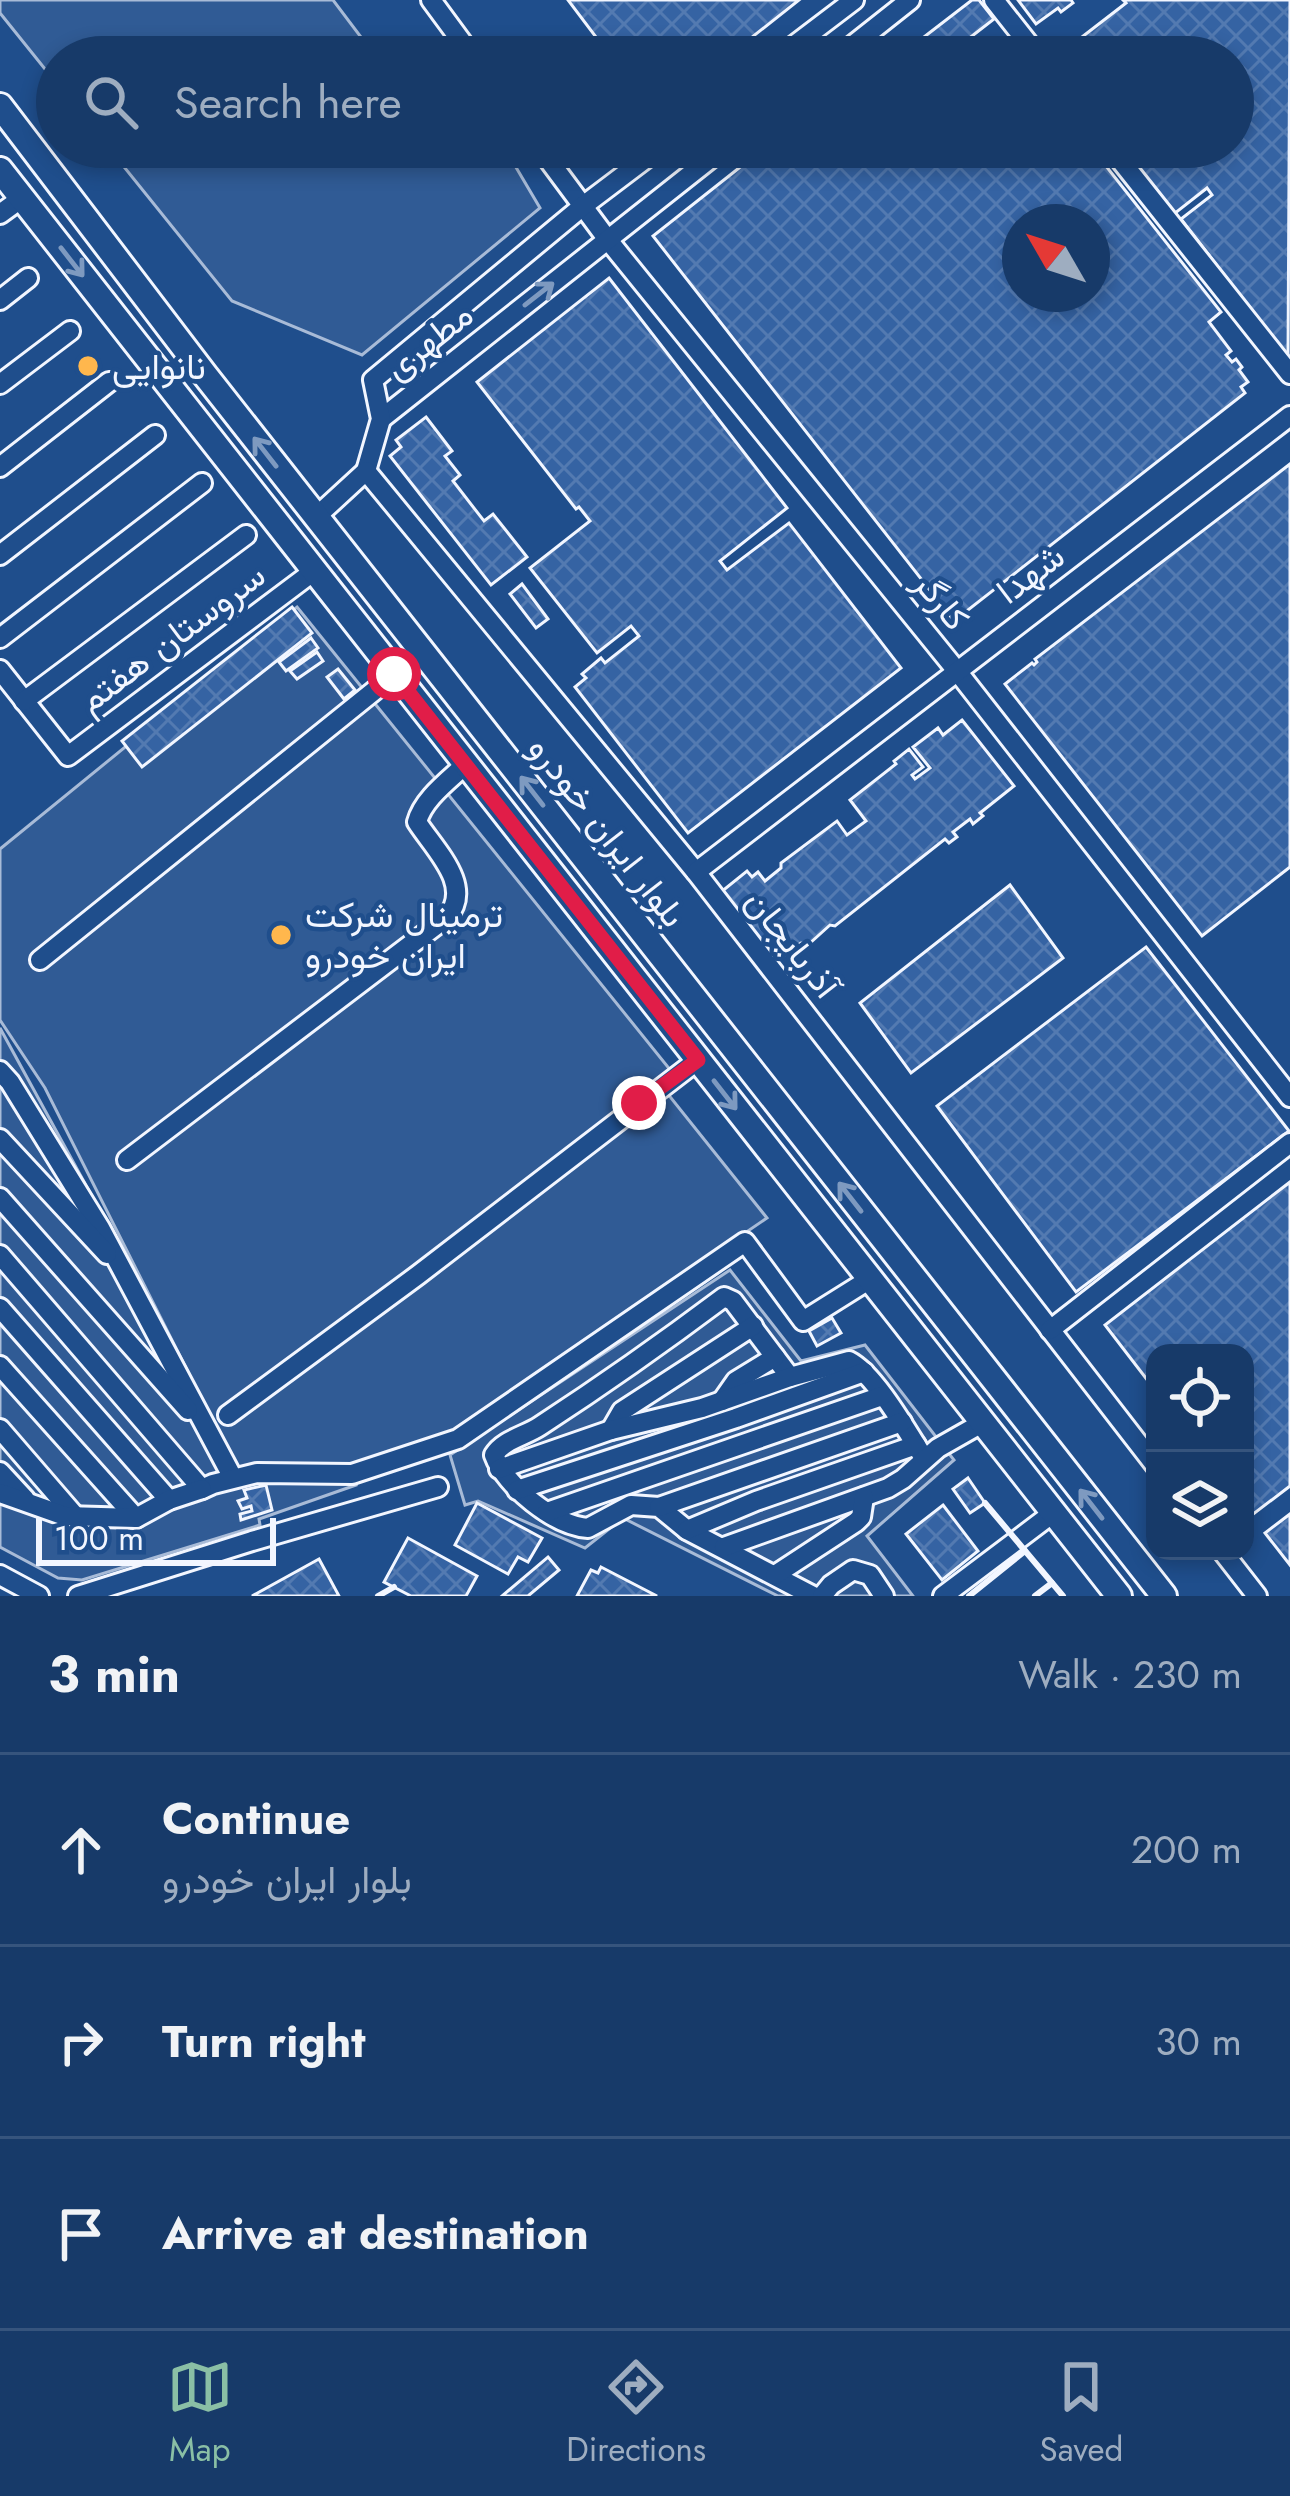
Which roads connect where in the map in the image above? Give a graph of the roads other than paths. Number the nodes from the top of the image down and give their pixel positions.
1 (431, 0) edge
2 (854, 0) edge
3 (910, 0) edge
4 (994, 0) edge
5 (458, 36) edge
6 (807, 36) edge
7 (865, 36) edge
8 (1022, 36) edge
9 (0, 106) edge
10 (36, 153) edge
11 (48, 168) edge
12 (555, 168) edge
13 (633, 168) edge
14 (699, 168) edge
15 (1127, 168) edge
16 (0, 170) edge
17 (22, 198) junction
18 (583, 206) junction
19 (0, 214) edge
20 (608, 240) junction
21 (28, 278) dead end
22 (0, 300) edge
23 (70, 331) dead end
24 (1290, 374) edge
25 (109, 382) dead end
26 (0, 384) edge
27 (1290, 416) edge
28 (381, 419) junction
29 (155, 435) dead end
30 (0, 467) edge
31 (366, 472) junction
32 (202, 483) dead end
33 (316, 517) junction
34 (246, 535) dead end
35 (0, 555) edge
36 (314, 571) junction
37 (0, 638) edge
38 (0, 670) edge
39 (957, 670) junction
40 (394, 674) junction
41 (24, 701) junction
42 (466, 764) junction
43 (696, 872) junction
44 (604, 884) junction
45 (575, 904) junction
46 (634, 922) junction
47 (606, 943) junction
48 (40, 960) dead end
49 (698, 1060) junction
50 (0, 1071) edge
51 (1290, 1097) edge
52 (0, 1138) edge
53 (1290, 1142) edge
54 (128, 1160) dead end
55 (0, 1198) edge
56 (0, 1255) edge
57 (124, 1272) junction
58 (870, 1280) junction
59 (0, 1308) edge
60 (753, 1326) junction
61 (1051, 1330) junction
62 (776, 1357) junction
63 (0, 1366) edge
64 (864, 1372) junction
65 (790, 1377) junction
66 (882, 1396) junction
67 (722, 1401) junction
68 (228, 1415) dead end
69 (902, 1422) junction
70 (982, 1423) junction
71 (0, 1429) edge
72 (611, 1430) junction
73 (210, 1435) junction
74 (920, 1451) junction
75 (1146, 1453) edge
76 (499, 1469) junction
77 (0, 1472) edge
78 (233, 1478) junction
79 (439, 1487) dead end
80 (202, 1489) junction
81 (518, 1490) junction
82 (0, 1493) edge
83 (864, 1497) junction
84 (169, 1499) junction
85 (29, 1504) junction
86 (659, 1507) junction
87 (547, 1512) junction
88 (1053, 1513) junction
89 (76, 1517) junction
90 (136, 1518) junction
91 (687, 1530) junction
92 (724, 1547) junction
93 (1229, 1560) edge
94 (0, 1575) edge
95 (775, 1575) junction
96 (39, 1596) edge
97 (79, 1596) edge
98 (813, 1596) edge
99 (822, 1596) edge
100 (884, 1596) edge
101 (943, 1596) edge
102 (1118, 1596) edge
103 (1164, 1596) edge
104 (1256, 1596) edge

1 - 5 street
2 - 6 street
3 - 7 street
4 - 8 street
10 -> 9 main road, بلوار ایران خودرو
33 -> 11 main road, بلوار ایران خودرو
12 - 18 street, کارگر
13 - 18 street, مطهری
14 - 20 street, مطهری
15 - 24 street
16 - 17 main road, بلوار ایران خودرو
17 - 19 street
17 -> 36 main road, بلوار ایران خودرو
18 - 20 street, کارگر
18 - 28 street, مطهری
28 -> 20 street, مطهری
20 - 39 street, کارگر
21 - 22 street
23 - 26 street
25 - 30 street
27 - 39 street, شهدا
28 - 31 street
29 - 35 street
31 - 33 street
31 - 43 street, آذربایجان
32 - 37 street
44 -> 33 main road, بلوار ایران خودرو
34 - 41 street
36 - 40 main road, بلوار ایران خودرو
36 - 41 street, سروستان هفتم
38 - 41 street
39 - 43 street, شهدا
39 - 51 street, کارگر
40 - 42 main road, بلوار ایران خودرو
40 - 48 street
42 - 45 main road, بلوار ایران خودرو
42 - 54 street
43 - 61 street, آذربایجان
44 - 45 main road
44 - 46 main road, بلوار ایران خودرو
45 - 47 main road, بلوار ایران خودرو
46 - 47 main road
103 -> 46 main road, بلوار ایران خودرو
47 - 49 main road, بلوار ایران خودرو
49 -> 58 main road, بلوار ایران خودرو
49 - 68 street
50 - 57 street
52 - 57 street
53 - 61 street
55 - 73 street
56 - 80 street
57 - 73 street
58 - 70 main road, بلوار ایران خودرو
58 - 78 street
59 - 84 street
60 - 62 street
60 - 72 street
60 - 76 street
61 - 75 street, آذربایجان
62 - 65 street
62 - 67 street
63 - 90 street
64 - 65 street
64 - 66 street
64 - 81 street
65 - 67 street
66 - 69 street
66 - 87 street
67 - 72 street
69 - 74 street
69 - 86 street
70 - 74 street
70 - 88 main road, بلوار ایران خودرو
71 - 89 street
72 - 76 street
73 - 78 street
74 - 83 street
74 - 91 street
76 - 81 street
77 - 85 street
78 - 80 street
79 - 97 street
80 - 84 street
81 - 87 street
82 - 85 street
83 - 92 street
83 - 95 street
84 - 90 street
85 - 89 street
86 - 87 street
86 - 91 street
88 - 101 street
88 - 102 main road, بلوار ایران خودرو
89 - 90 street
91 - 92 street
92 - 95 street
93 - 104 street
94 - 96 street
95 - 98 street
99 - 100 street

